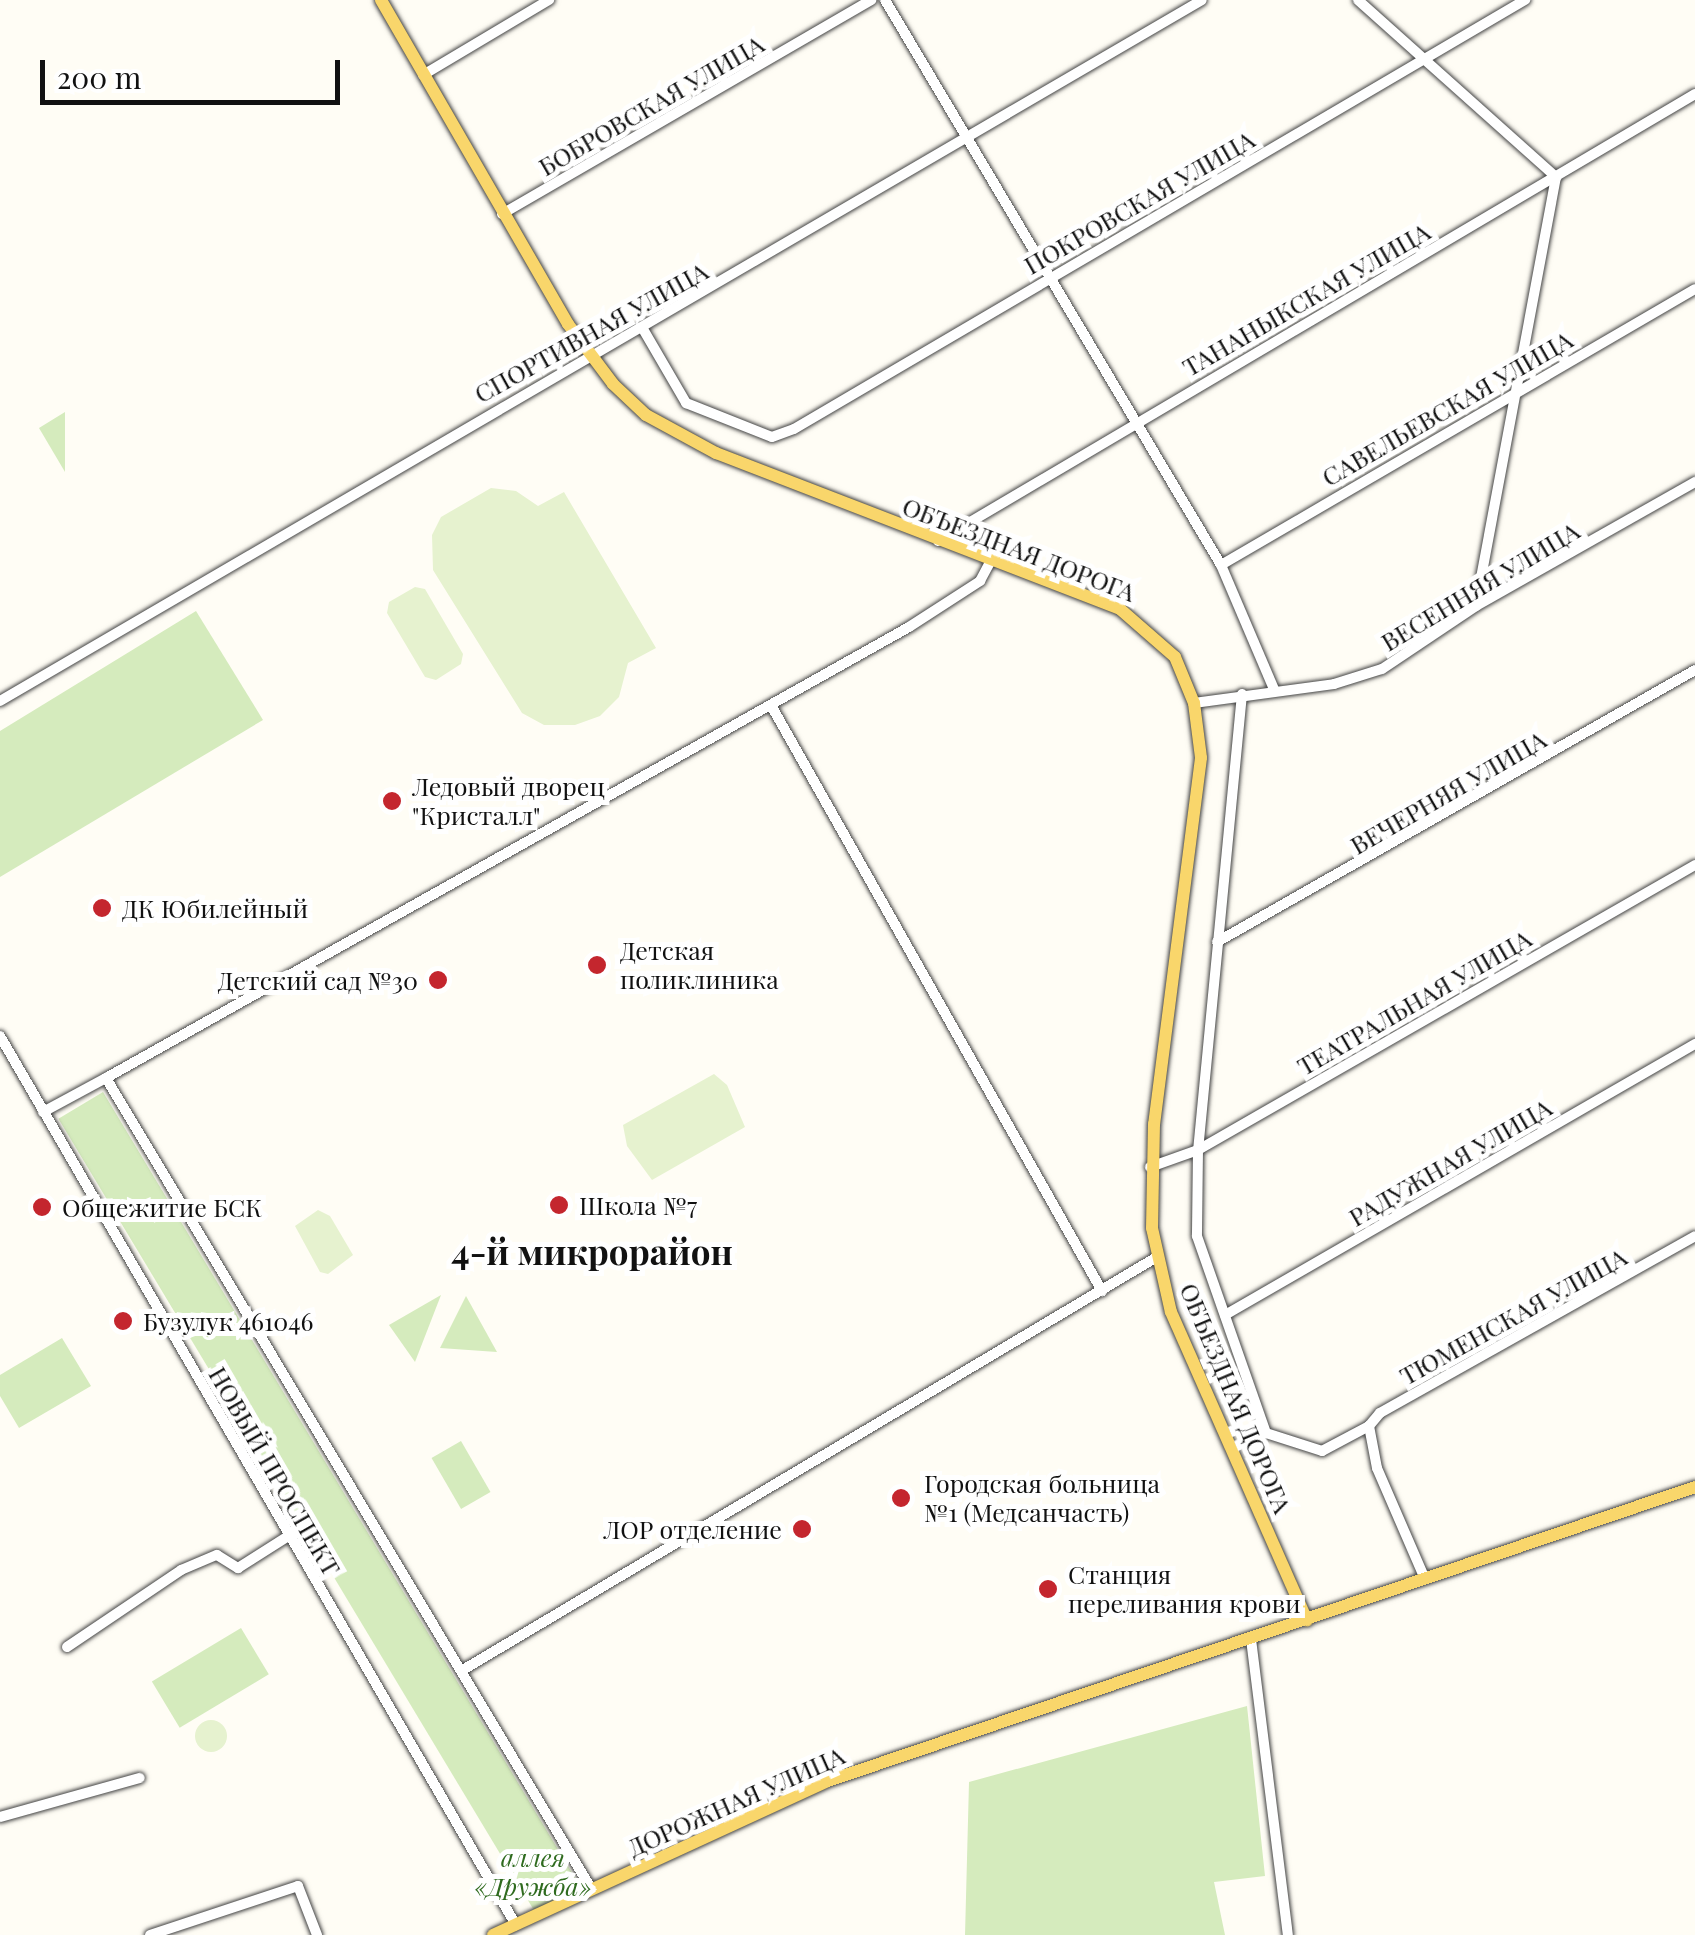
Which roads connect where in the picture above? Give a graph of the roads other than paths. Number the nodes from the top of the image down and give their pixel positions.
1 (380, 0) edge
2 (549, 0) edge
3 (871, 0) edge
4 (885, 0) edge
5 (1202, 0) edge
6 (1358, 0) edge
7 (1525, 0) edge
8 (1426, 57) junction
9 (423, 75) junction
10 (1695, 94) edge
11 (969, 136) junction
12 (1556, 177) junction
13 (502, 214) junction
14 (1050, 276) junction
15 (1695, 289) edge
16 (643, 329) junction
17 (590, 357) junction
18 (1518, 388) junction
19 (1132, 422) junction
20 (1695, 482) edge
21 (938, 540) junction
22 (992, 560) junction
23 (1221, 565) junction
24 (1476, 606) junction
25 (1695, 670) edge
26 (1274, 690) junction
27 (1242, 694) junction
28 (0, 702) edge
29 (1194, 703) junction
30 (772, 706) junction
31 (1695, 865) edge
32 (1217, 942) junction
33 (0, 1036) edge
34 (1695, 1044) edge
35 (106, 1078) junction
36 (43, 1112) junction
37 (1198, 1150) junction
38 (1150, 1167) junction
39 (1695, 1236) edge
40 (1157, 1257) junction
41 (1102, 1292) junction
42 (1225, 1315) junction
43 (1369, 1426) junction
44 (1695, 1486) edge
45 (290, 1536) junction
46 (1425, 1579) junction
47 (1307, 1620) junction
48 (1250, 1638) junction
49 (66, 1648) dead end
50 (461, 1671) junction
51 (140, 1778) dead end
52 (0, 1818) edge
53 (592, 1890) junction
54 (516, 1925) junction
55 (150, 1935) edge
56 (317, 1935) edge
57 (493, 1935) edge
58 (1288, 1935) edge

1 - 9 main road, ОБЪЕЗДНАЯ ДОРОГА
2 - 9 street
3 - 13 street, БОБРОВСКАЯ УЛИЦА
4 - 11 street
5 - 11 street, СПОРТИВНАЯ УЛИЦА
6 - 8 street
7 - 8 street, ПОКРОВСКАЯ УЛИЦА
8 - 12 street
8 - 14 street, ПОКРОВСКАЯ УЛИЦА
9 - 13 main road, ОБЪЕЗДНАЯ ДОРОГА
10 - 12 street, ТАНАНЫКСКАЯ УЛИЦА
11 - 14 street
11 - 16 street, СПОРТИВНАЯ УЛИЦА
12 - 18 street
12 - 19 street, ТАНАНЫКСКАЯ УЛИЦА
13 - 17 main road, ОБЪЕЗДНАЯ ДОРОГА
14 - 16 street, ПОКРОВСКАЯ УЛИЦА
14 - 19 street
15 - 18 street, САВЕЛЬЕВСКАЯ УЛИЦА
16 - 17 street, СПОРТИВНАЯ УЛИЦА
17 - 21 main road, ОБЪЕЗДНАЯ ДОРОГА
17 - 28 street, СПОРТИВНАЯ УЛИЦА
18 - 23 street, САВЕЛЬЕВСКАЯ УЛИЦА
18 - 24 street
19 - 21 street, ТАНАНЫКСКАЯ УЛИЦА
19 - 23 street
20 - 24 street, ВЕСЕННЯЯ УЛИЦА
21 - 22 main road, ОБЪЕЗДНАЯ ДОРОГА
22 - 29 main road, ОБЪЕЗДНАЯ ДОРОГА
22 - 30 street
23 - 26 street
24 - 26 street, ВЕСЕННЯЯ УЛИЦА
25 - 32 street, ВЕЧЕРНЯЯ УЛИЦА
26 - 27 street, ВЕСЕННЯЯ УЛИЦА
27 - 29 street, ВЕСЕННЯЯ УЛИЦА
27 - 32 street
29 - 38 main road, ОБЪЕЗДНАЯ ДОРОГА
30 - 35 street
30 - 41 street
31 - 37 street, ТЕАТРАЛЬНАЯ УЛИЦА
32 - 37 street
33 - 36 street, НОВЫЙ ПРОСПЕКТ
34 - 42 street, РАДУЖНАЯ УЛИЦА
35 - 36 street
35 - 50 street
36 - 45 street, НОВЫЙ ПРОСПЕКТ
37 - 38 street, ТЕАТРАЛЬНАЯ УЛИЦА
37 - 42 street
38 - 40 main road, ОБЪЕЗДНАЯ ДОРОГА
39 - 43 street, ТЮМЕНСКАЯ УЛИЦА
40 - 41 street
40 - 47 main road, ОБЪЕЗДНАЯ ДОРОГА
41 - 50 street
42 - 43 street, ТЮМЕНСКАЯ УЛИЦА
43 - 46 street
44 - 46 main road, ДОРОЖНАЯ УЛИЦА
45 - 49 street
45 - 54 street, НОВЫЙ ПРОСПЕКТ
46 - 47 main road, ДОРОЖНАЯ УЛИЦА
47 - 48 main road, ДОРОЖНАЯ УЛИЦА
48 - 53 main road, ДОРОЖНАЯ УЛИЦА
48 - 58 street
50 - 53 street
51 - 52 street
53 - 54 main road, ДОРОЖНАЯ УЛИЦА
54 - 57 main road, ДОРОЖНАЯ УЛИЦА
55 - 56 street

